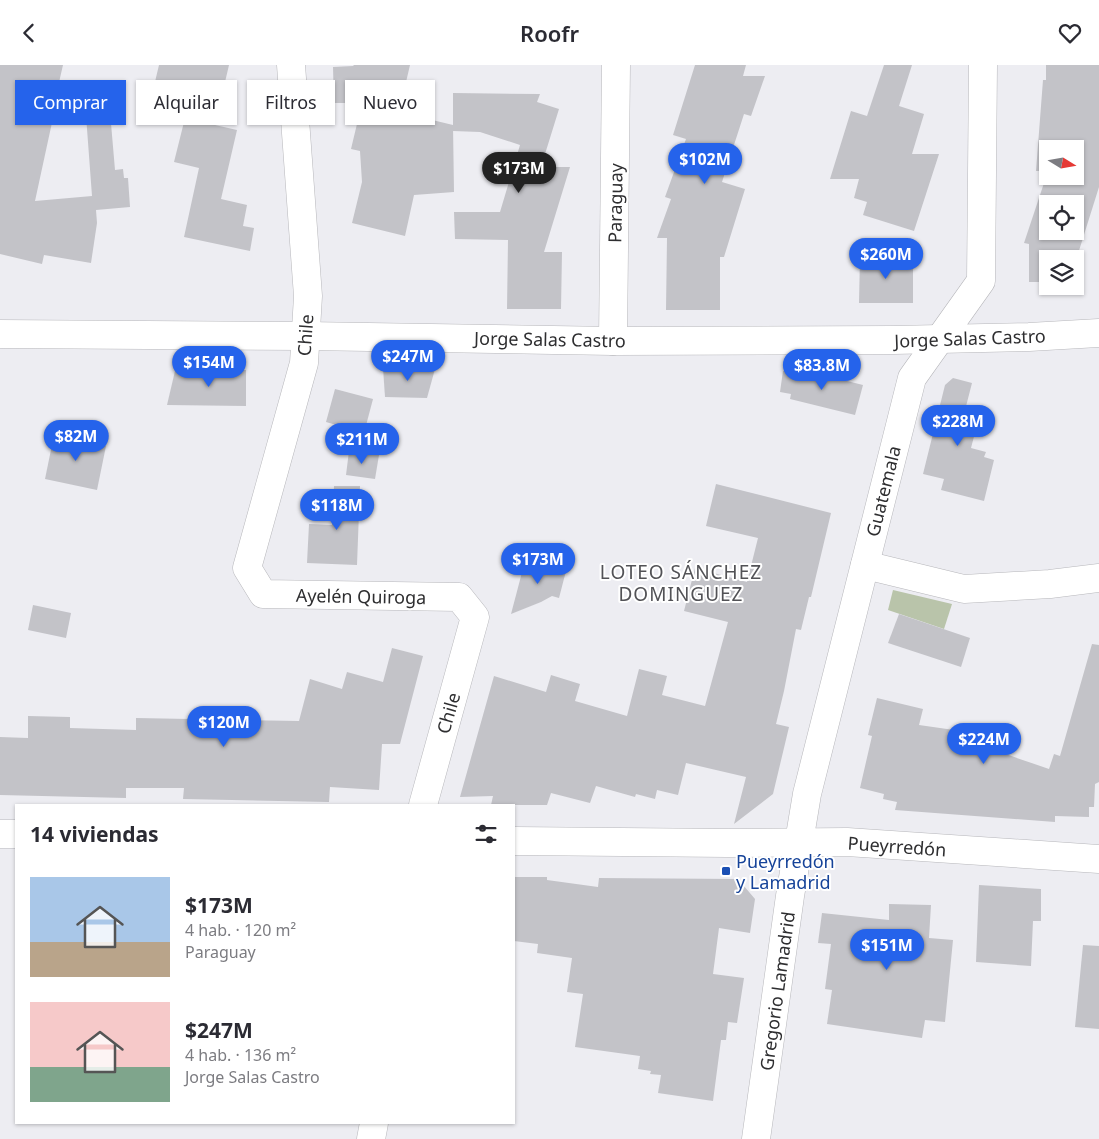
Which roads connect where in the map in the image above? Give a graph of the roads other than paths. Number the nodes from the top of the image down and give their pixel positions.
1 (291, 65) edge
2 (616, 65) edge
3 (983, 65) edge
4 (0, 333) edge
5 (1099, 333) edge
6 (306, 335) junction
7 (939, 339) junction
8 (613, 341) junction
9 (865, 565) junction
10 (1098, 579) edge
11 (263, 594) joint
12 (459, 597) joint
13 (423, 804) edge
14 (0, 834) edge
15 (15, 834) edge
16 (515, 841) edge
17 (799, 842) junction
18 (1099, 859) edge
19 (374, 1124) edge
20 (371, 1139) edge
21 (756, 1139) edge

1 - 6 street, Chile
2 - 8 street, Paraguay
3 - 7 street, Guatemala
4 - 6 street, Jorge Salas Castro
5 - 7 street, Jorge Salas Castro
6 - 8 street, Jorge Salas Castro
6 - 11 street, Chile
7 - 8 street, Jorge Salas Castro
7 - 9 street, Guatemala
9 - 10 street
9 - 17 street, Guatemala
11 - 12 street, Ayelén Quiroga
12 - 13 street, Chile
14 - 15 street
16 - 17 street, Pueyrredón
17 - 18 street, Pueyrredón
17 - 21 street, Gregorio Lamadrid
19 - 20 street

